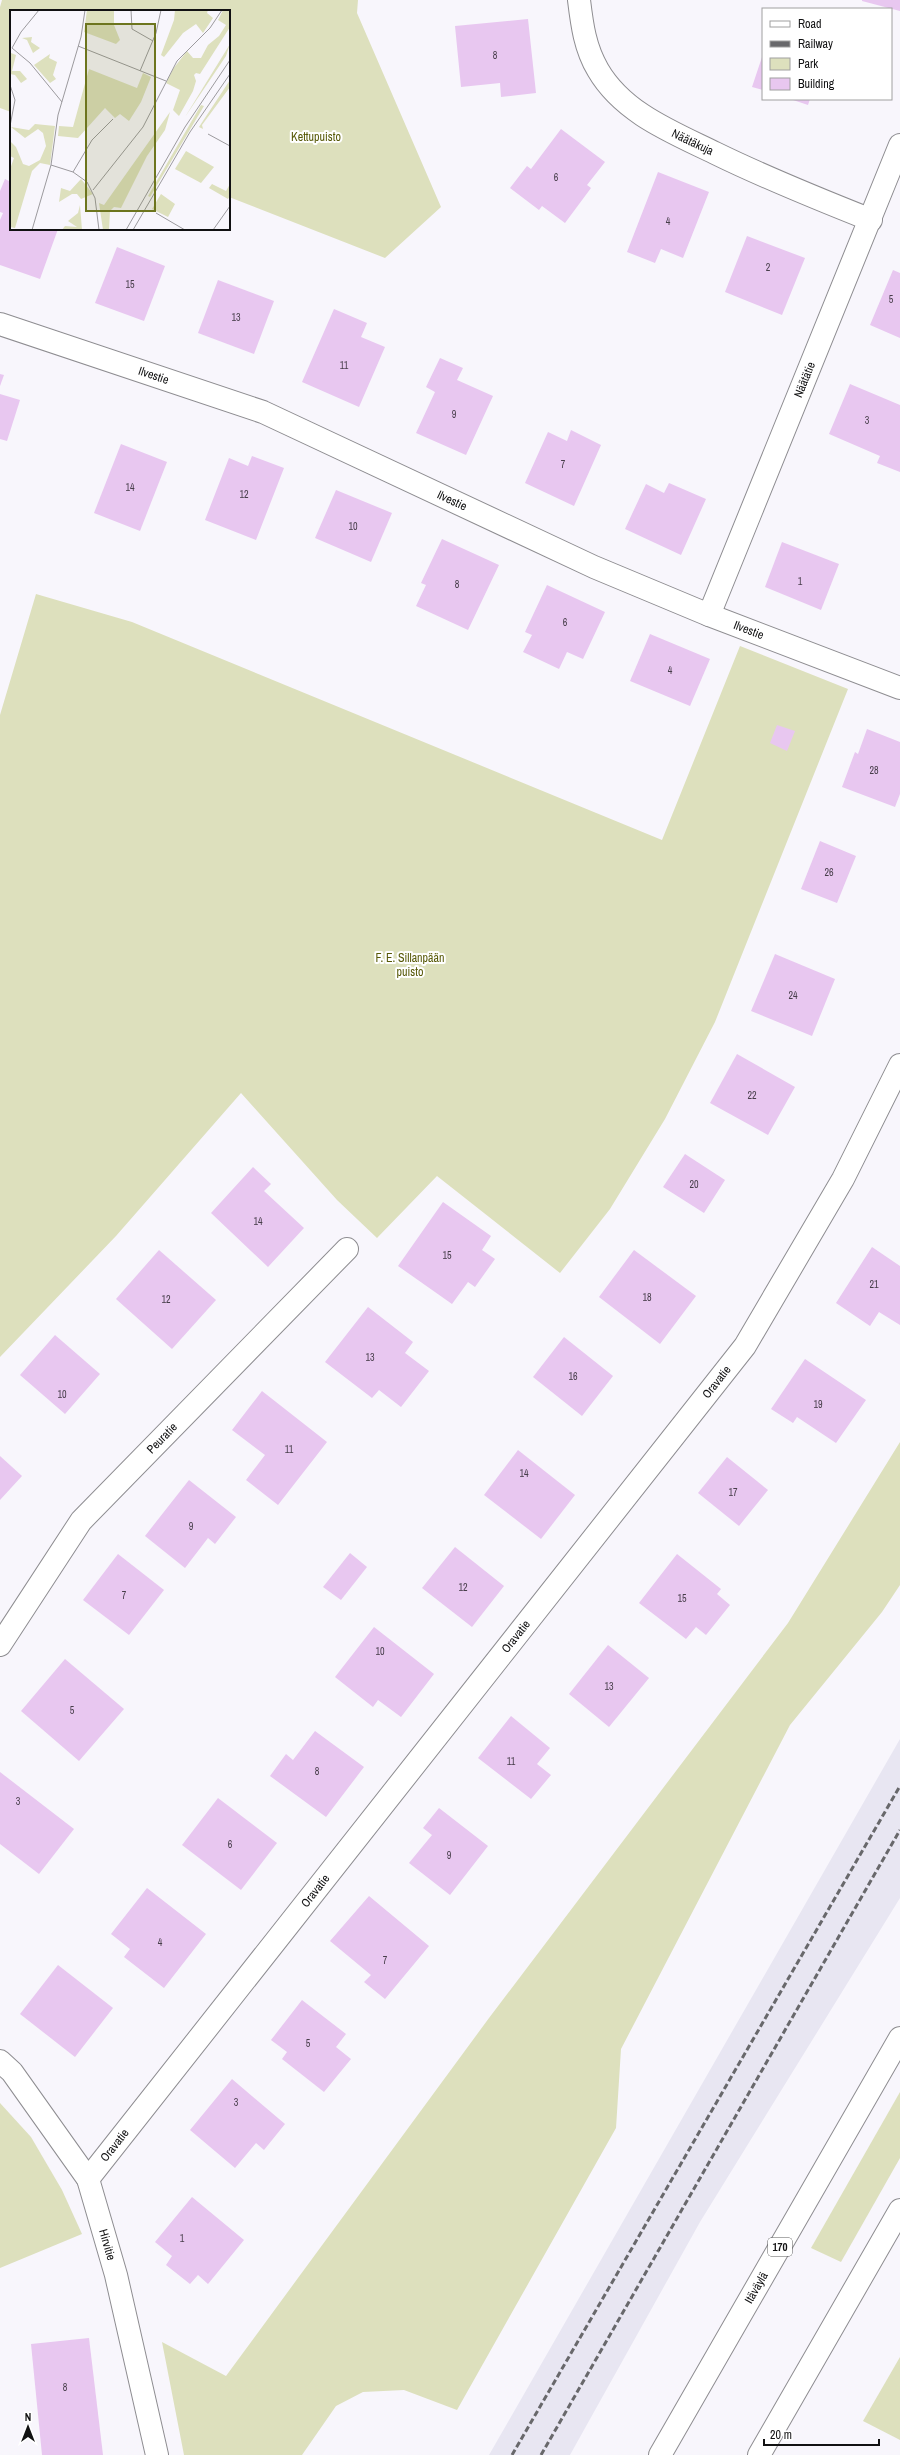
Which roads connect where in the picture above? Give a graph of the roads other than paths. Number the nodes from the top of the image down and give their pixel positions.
1 (579, 0) edge
2 (900, 145) edge
3 (871, 220) junction
4 (0, 324) edge
5 (709, 615) junction
6 (900, 688) edge
7 (900, 1065) edge
8 (347, 1249) dead end
9 (0, 1646) edge
10 (900, 2038) edge
11 (0, 2061) edge
12 (88, 2179) junction
13 (900, 2210) edge
14 (157, 2455) edge
15 (660, 2455) edge
16 (759, 2455) edge

1 - 3 main road, Näätäkuja
2 - 3 main road, Näätätie
3 - 5 main road, Näätätie
4 - 5 main road, Ilvestie
5 - 6 main road, Ilvestie
7 - 12 main road, Oravatie
8 - 9 main road, Peuratie
10 - 15 main road, Itäväylä / 170
11 - 12 main road, Hirvitie
12 - 14 main road, Hirvitie
13 - 16 main road

